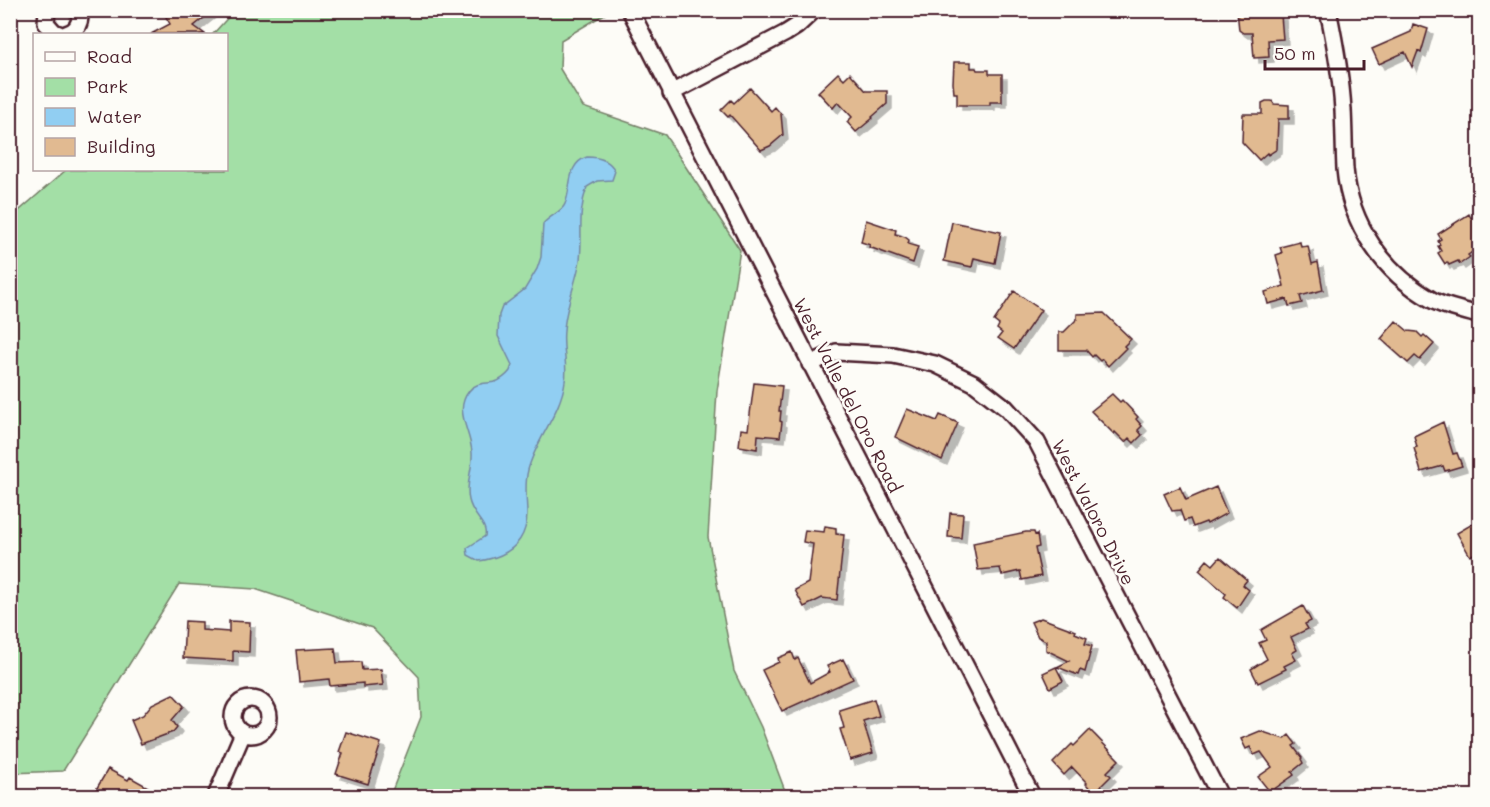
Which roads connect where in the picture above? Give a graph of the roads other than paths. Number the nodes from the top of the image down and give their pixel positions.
1 (46, 10) edge
2 (79, 10) edge
3 (630, 10) edge
4 (814, 10) edge
5 (1328, 10) edge
6 (56, 33) edge
7 (68, 33) edge
8 (671, 93) junction
9 (1479, 316) edge
10 (810, 364) junction
11 (243, 733) dead end
12 (216, 796) edge
13 (1032, 796) edge
14 (1220, 796) edge

1 - 6 street
2 - 7 street
3 - 8 street, West Valle del Oro Road
4 - 8 street
5 - 9 street
8 - 10 street, West Valle del Oro Road
10 - 13 street, West Valle del Oro Road
10 - 14 street, West Valoro Drive
11 - 12 street

